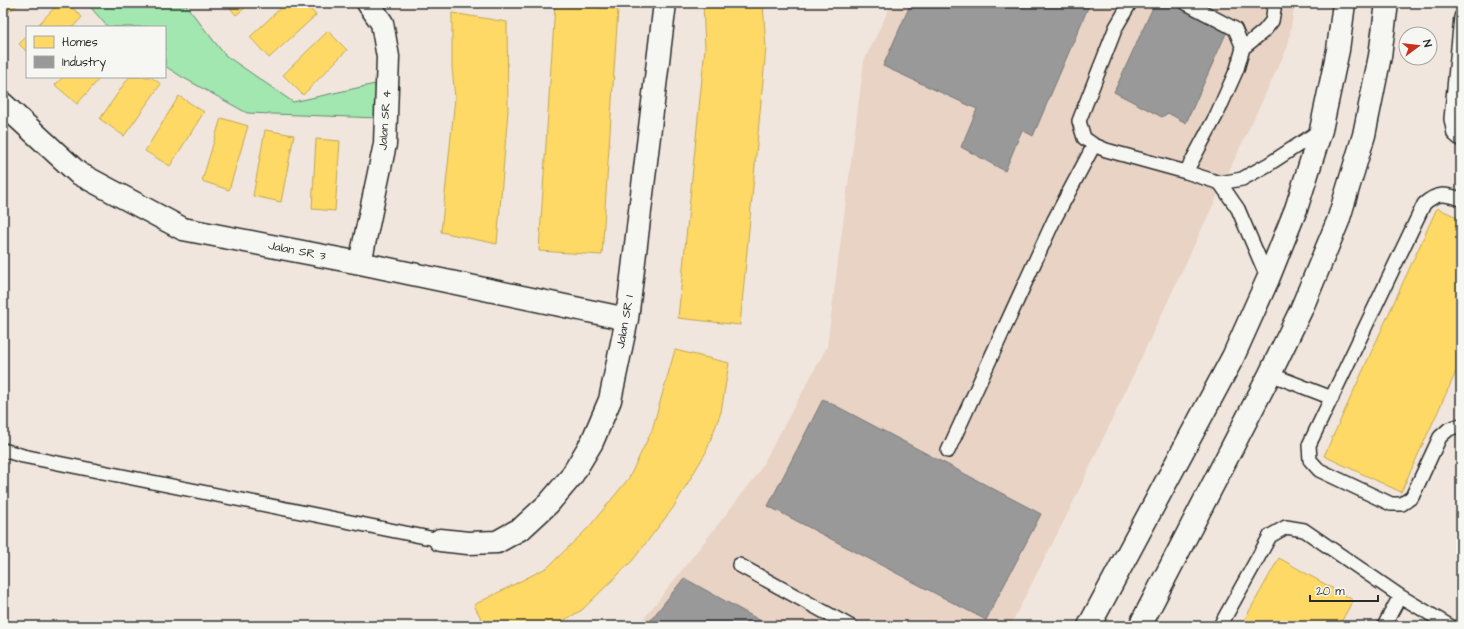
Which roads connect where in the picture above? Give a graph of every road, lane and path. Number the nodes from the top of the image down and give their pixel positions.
1 (368, 3) edge
2 (664, 3) edge
3 (1130, 3) edge
4 (1186, 3) edge
5 (1275, 3) edge
6 (1344, 3) edge
7 (1387, 3) edge
8 (1461, 17) edge
9 (1243, 48) junction
10 (3, 104) edge
11 (1321, 130) junction
12 (1461, 140) edge
13 (1094, 145) junction
14 (1186, 172) junction
15 (1220, 183) junction
16 (1461, 199) edge
17 (360, 263) junction
18 (1268, 279) junction
19 (627, 320) junction
20 (1270, 374) junction
21 (1332, 398) junction
22 (1461, 425) edge
23 (3, 450) edge
24 (948, 451) dead end
25 (440, 540) joint
26 (739, 565) dead end
27 (1400, 596) junction
28 (850, 626) edge
29 (1089, 626) edge
30 (1140, 626) edge
31 (1220, 626) edge
32 (1384, 626) edge
33 (1450, 626) edge

1 - 17 main road, Jalan SR 4
2 - 19 main road, Jalan SR 1
3 - 13 lane
4 - 9 lane
5 - 9 lane
6 - 11 main road
7 - 20 main road
8 - 12 lane
9 - 14 lane
10 - 17 main road, Jalan SR 3
11 - 15 lane
11 - 18 main road
13 - 14 lane
13 - 24 lane
14 - 15 lane
15 - 18 lane
16 - 21 lane
17 - 19 main road, Jalan SR 3
18 - 29 main road
19 - 25 main road, Jalan SR 1
20 - 21 lane
20 - 30 main road
21 - 22 lane
23 - 25 lane
26 - 28 lane
27 - 31 lane
27 - 32 lane
27 - 33 lane

